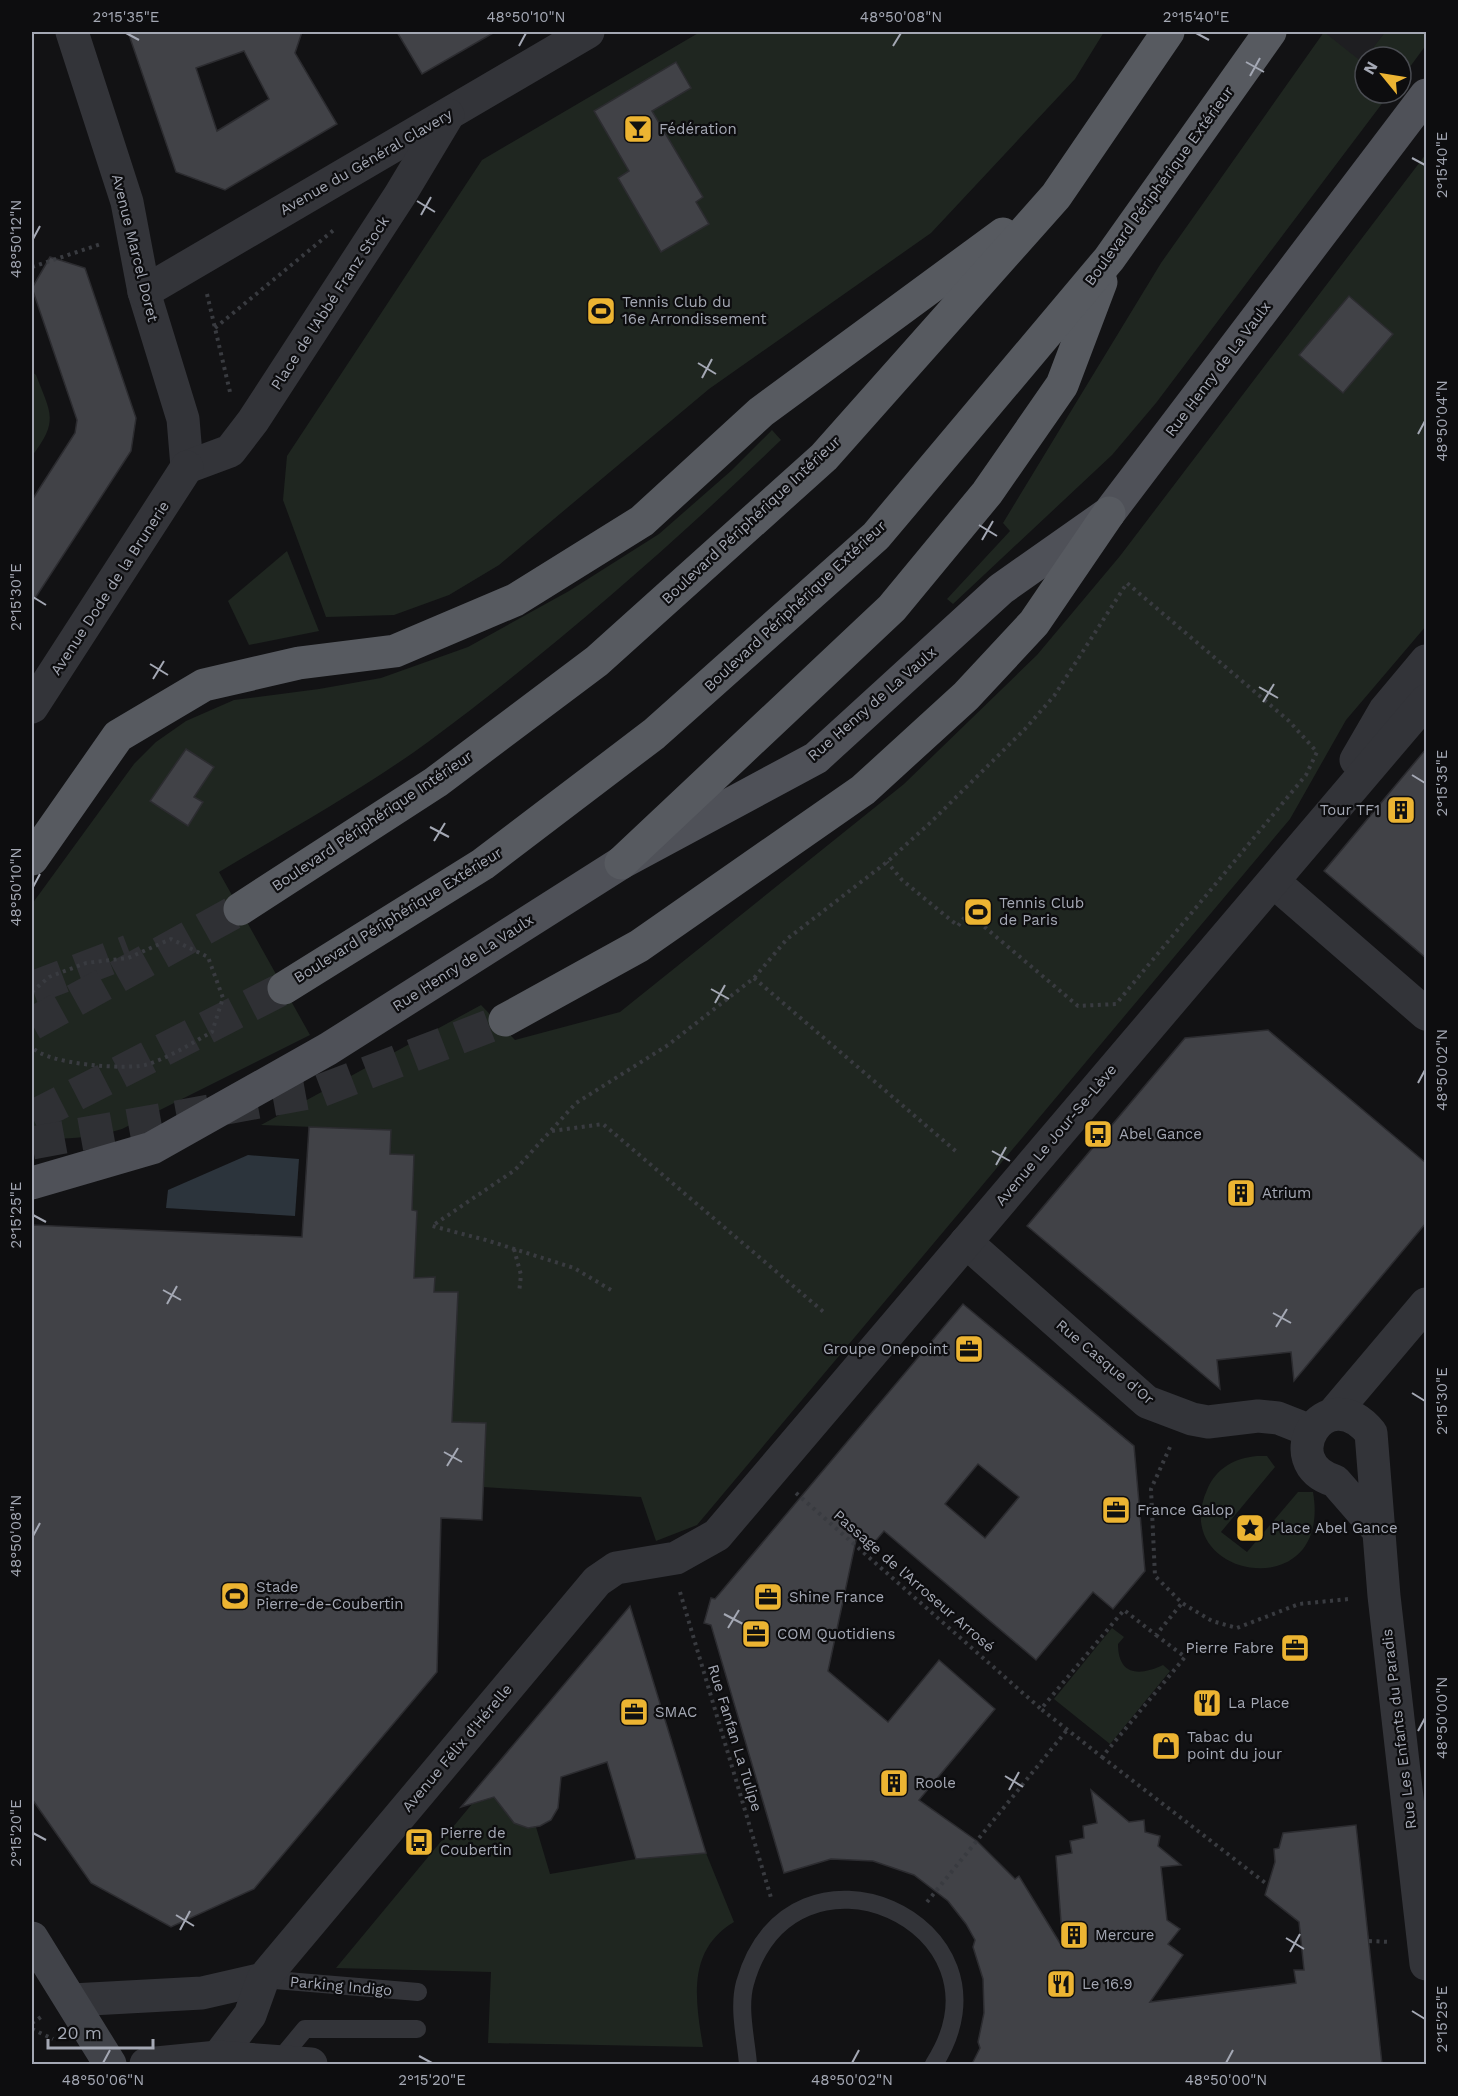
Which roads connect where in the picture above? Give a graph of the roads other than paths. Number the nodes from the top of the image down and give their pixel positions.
1 (72, 32) edge
2 (588, 32) edge
3 (1168, 32) edge
4 (1270, 32) edge
5 (1426, 95) edge
6 (449, 113) junction
7 (1056, 196) junction
8 (1109, 259) junction
9 (144, 292) junction
10 (187, 467) junction
11 (1109, 513) junction
12 (1426, 661) edge
13 (1426, 701) edge
14 (32, 707) edge
15 (1310, 838) junction
16 (32, 859) edge
17 (621, 863) junction
18 (1274, 882) junction
19 (240, 909) tunnel mouth
20 (284, 988) tunnel mouth
21 (1426, 1014) edge
22 (505, 1020) tunnel mouth
23 (39, 1176) edge
24 (966, 1242) junction
25 (1426, 1304) edge
26 (1322, 1422) junction
27 (1355, 1472) junction
28 (1377, 1529) junction
29 (676, 1558) joint
30 (32, 1938) edge
31 (1426, 1964) edge
32 (263, 1979) junction
33 (418, 1992) dead end
34 (72, 2000) junction
35 (417, 2030) dead end
36 (218, 2058) junction
37 (110, 2064) edge
38 (146, 2064) edge
39 (276, 2064) edge
40 (311, 2064) edge
41 (748, 2064) edge
42 (934, 2064) edge

1 - 9 street, Avenue Marcel Doret
2 - 6 street, Avenue du Général Clavery
3 - 7 highway, Boulevard Périphérique Intérieur
4 - 8 highway, Boulevard Périphérique Extérieur
5 - 11 main road, Rue Henry de La Vaulx
6 - 9 street, Avenue du Général Clavery
6 - 10 street, Place de l'Abbé Franz Stock
7 - 16 highway
7 - 19 highway, Boulevard Périphérique Intérieur
8 - 17 highway
8 - 20 highway, Boulevard Périphérique Extérieur
9 - 10 street, Avenue Marcel Doret
10 - 14 street, Avenue Dode de la Brunerie
11 - 17 main road, Rue Henry de La Vaulx
11 - 22 highway
12 - 15 street
13 - 15 street, Avenue Le Jour-Se-Lève
15 - 18 street, Avenue Le Jour-Se-Lève
17 - 23 main road, Rue Henry de La Vaulx
18 - 21 street
18 - 24 street, Avenue Le Jour-Se-Lève
24 - 26 street, Rue Casque d'Or
24 - 29 street, Avenue Le Jour-Se-Lève
25 - 26 street
26 - 27 street, Rue Les Enfants du Paradis
26 - 27 street, Rue Les Enfants du Paradis
27 - 28 street, Rue Les Enfants du Paradis
27 - 28 street, Rue Les Enfants du Paradis
28 - 31 street, Rue Les Enfants du Paradis
29 - 32 street, Avenue Félix d'Hérelle
30 - 34 main road
32 - 33 lane, Parking Indigo
32 - 34 street
32 - 36 street, Avenue Félix d'Hérelle
34 - 37 main road
35 - 39 lane
36 - 38 street
36 - 39 street
39 - 40 street
41 - 42 lane

